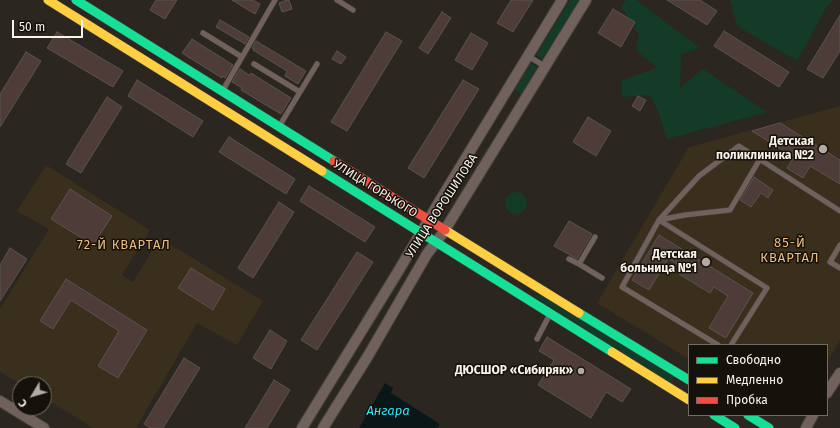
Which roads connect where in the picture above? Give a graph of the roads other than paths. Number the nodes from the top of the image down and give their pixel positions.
1 (48, 0) edge
2 (76, 0) edge
3 (275, 0) edge
4 (337, 0) edge
5 (562, 0) edge
6 (586, 0) edge
7 (353, 10) dead end
8 (203, 33) dead end
9 (528, 56) junction
10 (242, 57) junction
11 (254, 64) dead end
12 (317, 64) dead end
13 (546, 67) junction
14 (223, 90) junction
15 (300, 92) junction
16 (279, 126) junction
17 (760, 159) junction
18 (840, 211) edge
19 (429, 219) junction
20 (659, 220) junction
21 (445, 230) junction
22 (421, 232) junction
23 (595, 237) dead end
24 (437, 242) junction
25 (840, 245) edge
26 (569, 259) dead end
27 (579, 264) junction
28 (840, 268) edge
29 (602, 278) dead end
30 (550, 314) junction
31 (537, 339) dead end
32 (716, 344) edge
33 (732, 344) edge
34 (840, 373) edge
35 (688, 379) edge
36 (828, 391) edge
37 (678, 394) junction
38 (688, 399) edge
39 (0, 401) edge
40 (716, 416) edge
41 (750, 416) edge
42 (812, 416) edge
43 (44, 428) edge
44 (302, 428) edge
45 (323, 428) edge
46 (735, 428) edge
47 (769, 428) edge
48 (806, 428) edge

1 - 22 main road, УЛИЦА ГОРЬКОГО
2 - 14 main road, УЛИЦА ГОРЬКОГО
3 - 10 lane
4 - 7 lane
5 - 9 street, УЛИЦА ВОРОШИЛОВА
6 - 13 street, УЛИЦА ВОРОШИЛОВА
8 - 10 lane
9 - 13 lane
9 - 19 street, УЛИЦА ВОРОШИЛОВА
10 - 14 lane
11 - 15 lane
12 - 15 lane
13 - 21 street, УЛИЦА ВОРОШИЛОВА
14 - 16 main road, УЛИЦА ГОРЬКОГО
15 - 16 lane
16 - 19 main road, УЛИЦА ГОРЬКОГО
17 - 18 lane
17 - 20 lane
17 - 20 lane
19 - 21 main road, УЛИЦА ГОРЬКОГО
19 - 22 street, УЛИЦА ВОРОШИЛОВА
20 - 32 lane
20 - 33 lane
21 - 24 street, УЛИЦА ВОРОШИЛОВА
21 - 35 main road, УЛИЦА ГОРЬКОГО
22 - 24 main road, УЛИЦА ГОРЬКОГО
22 - 44 street, УЛИЦА ВОРОШИЛОВА
23 - 27 lane
24 - 30 main road, УЛИЦА ГОРЬКОГО
24 - 45 street, УЛИЦА ВОРОШИЛОВА
25 - 28 lane
26 - 27 lane
27 - 29 lane
30 - 31 lane
30 - 37 main road, УЛИЦА ГОРЬКОГО
34 - 36 street
35 - 37 main road
37 - 38 main road, УЛИЦА ГОРЬКОГО
39 - 43 street
40 - 46 main road
41 - 47 main road
42 - 48 street

